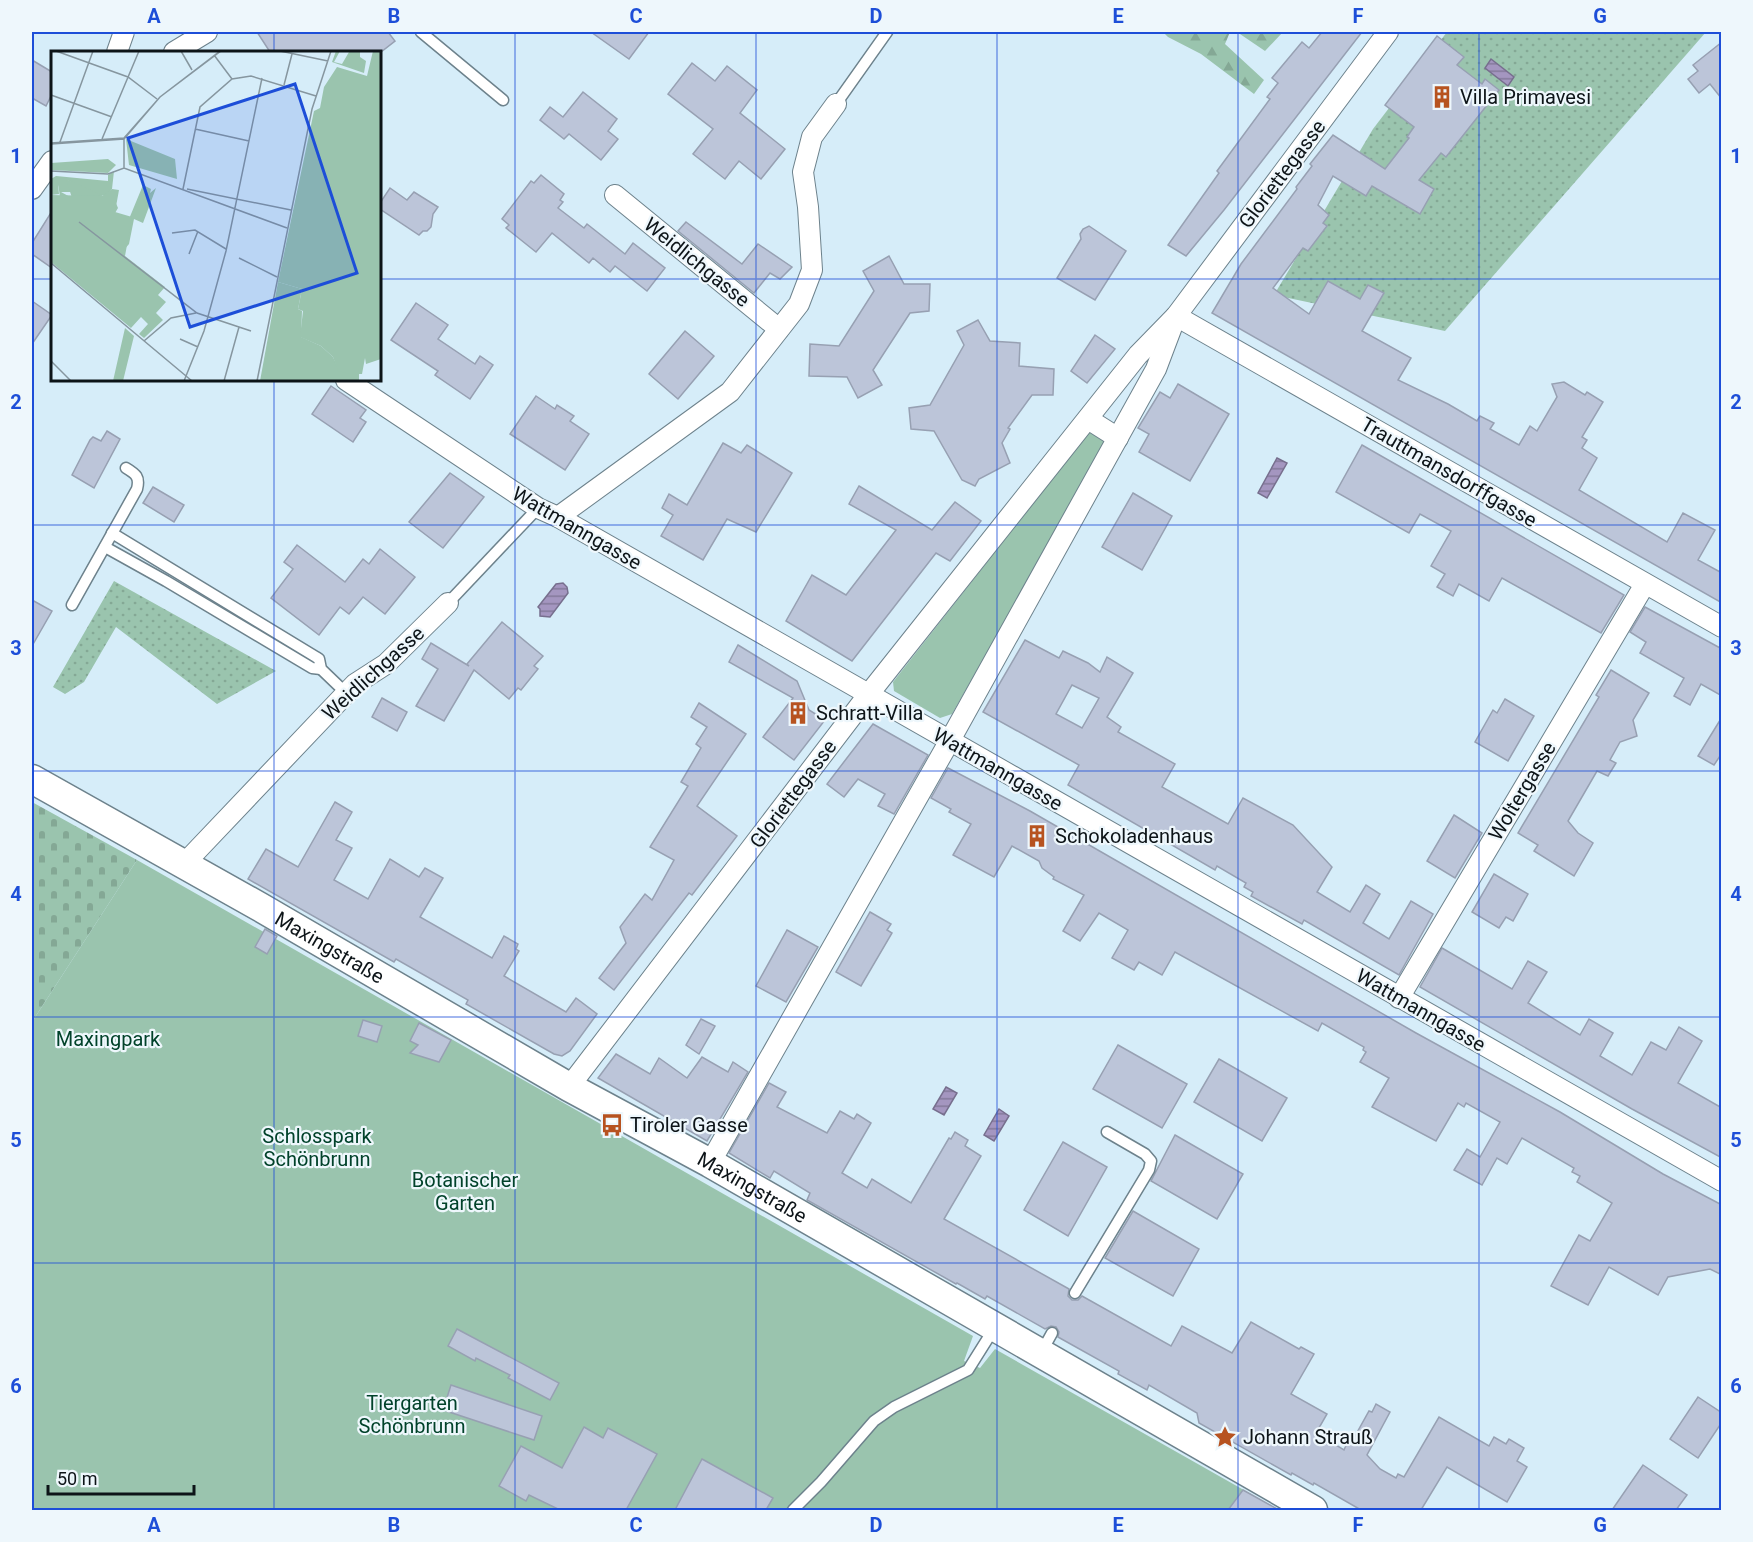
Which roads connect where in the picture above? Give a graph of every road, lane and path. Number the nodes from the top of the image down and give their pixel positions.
1 (124, 32) edge
2 (207, 32) edge
3 (421, 32) edge
4 (887, 32) edge
5 (1388, 32) edge
6 (117, 51) edge
7 (176, 51) edge
8 (503, 100) dead end
9 (836, 104) joint
10 (615, 195) dead end
11 (1176, 316) junction
12 (779, 329) junction
13 (348, 381) edge
14 (1088, 419) junction
15 (1118, 438) junction
16 (126, 468) dead end
17 (538, 508) junction
18 (558, 517) junction
19 (112, 533) junction
20 (105, 547) junction
21 (1645, 584) junction
22 (448, 603) joint
23 (72, 605) dead end
24 (1722, 627) edge
25 (321, 669) junction
26 (346, 693) junction
27 (868, 695) junction
28 (949, 742) junction
29 (32, 779) edge
30 (184, 864) junction
31 (1400, 998) junction
32 (569, 1087) junction
33 (1107, 1132) dead end
34 (710, 1163) junction
35 (1722, 1181) edge
36 (1075, 1293) dead end
37 (996, 1327) junction
38 (793, 1510) edge
39 (1313, 1510) edge

1 - 6 street
2 - 7 street
3 - 8 lane
4 - 9 lane
5 - 11 street, Gloriettegasse
9 - 12 street
10 - 12 street, Weidlichgasse
11 - 14 street, Gloriettegasse
11 - 15 street, Gloriettegasse
11 - 21 street, Trauttmansdorffgasse
12 - 18 street
13 - 17 street, Wattmanngasse
14 - 15 street
14 - 27 street, Gloriettegasse
15 - 28 street, Gloriettegasse
16 - 19 lane
17 - 18 street, Wattmanngasse
17 - 22 lane, Weidlichgasse
18 - 27 street, Wattmanngasse
19 - 20 lane
19 - 25 lane
20 - 23 lane
20 - 25 lane
21 - 24 street, Trauttmansdorffgasse
21 - 31 street, Woltergasse
22 - 26 street, Weidlichgasse
25 - 26 lane
26 - 30 street, Weidlichgasse
27 - 28 street, Wattmanngasse
27 - 32 street, Gloriettegasse
28 - 31 street, Wattmanngasse
28 - 34 street
29 - 30 street, Maxingstraße
30 - 32 street, Maxingstraße
31 - 35 street, Wattmanngasse
32 - 34 street, Maxingstraße
33 - 36 lane
34 - 37 street, Maxingstraße
37 - 38 lane
37 - 39 street, Maxingstraße

